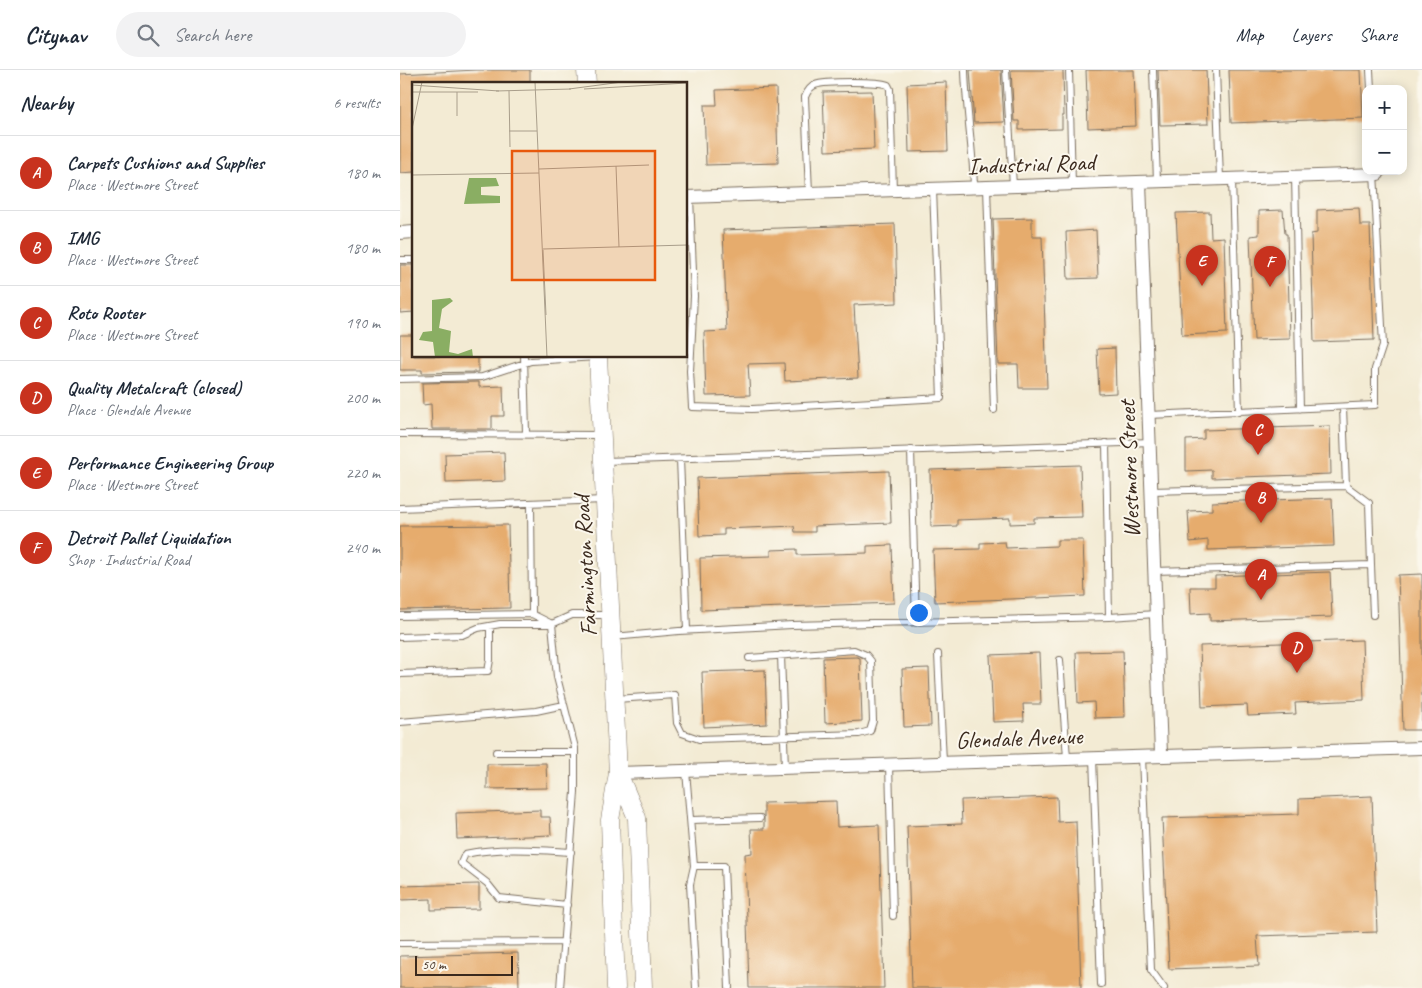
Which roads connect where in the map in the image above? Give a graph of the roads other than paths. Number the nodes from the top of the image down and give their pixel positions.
1 (965, 70) edge
2 (1006, 70) edge
3 (1069, 70) edge
4 (1153, 70) edge
5 (1216, 70) edge
6 (1370, 70) edge
7 (1370, 85) edge
8 (1362, 173) edge
9 (1375, 175) edge
10 (1295, 176) junction
11 (1226, 179) junction
12 (1157, 181) junction
13 (1140, 182) junction
14 (1072, 184) junction
15 (1013, 186) junction
16 (981, 188) junction
17 (933, 189) junction
18 (893, 190) junction
19 (809, 193) junction
20 (688, 197) edge
21 (561, 358) edge
22 (598, 358) edge
23 (524, 359) edge
24 (400, 379) edge
25 (1343, 407) junction
26 (1300, 409) junction
27 (994, 410) dead end
28 (1238, 412) junction
29 (1149, 415) junction
30 (526, 433) junction
31 (400, 434) edge
32 (602, 435) junction
33 (1150, 442) junction
34 (1106, 443) junction
35 (910, 450) junction
36 (680, 459) junction
37 (604, 461) junction
38 (1346, 486) junction
39 (1151, 491) junction
40 (605, 500) junction
41 (531, 504) junction
42 (400, 508) edge
43 (1371, 565) junction
44 (1154, 571) junction
45 (532, 614) junction
46 (1156, 614) junction
47 (611, 615) junction
48 (1373, 615) dead end
49 (400, 616) edge
50 (1109, 617) junction
51 (916, 623) junction
52 (552, 624) junction
53 (490, 626) junction
54 (687, 630) junction
55 (400, 636) edge
56 (612, 637) junction
57 (938, 654) dead end
58 (781, 655) junction
59 (749, 658) dead end
60 (1060, 660) dead end
61 (400, 674) edge
62 (615, 699) junction
63 (564, 705) junction
64 (400, 722) edge
65 (785, 737) junction
66 (1422, 748) edge
67 (496, 752) dead end
68 (575, 752) junction
69 (1161, 754) junction
70 (1142, 755) junction
71 (1093, 757) junction
72 (1067, 758) junction
73 (943, 762) junction
74 (889, 764) junction
75 (785, 768) junction
76 (686, 771) junction
77 (618, 773) junction
78 (760, 818) dead end
79 (691, 820) junction
80 (571, 852) junction
81 (694, 866) junction
82 (567, 905) junction
83 (893, 916) dead end
84 (565, 942) junction
85 (400, 943) edge
86 (1101, 984) dead end
87 (695, 986) edge
88 (560, 988) edge
89 (616, 988) edge
90 (643, 988) edge
91 (729, 988) edge
92 (1164, 988) edge

1 - 16 lane
2 - 15 lane
3 - 14 lane
4 - 12 lane
5 - 11 lane
6 - 7 lane
8 - 10 street, Industrial Road
9 - 25 lane
10 - 11 street, Industrial Road
10 - 26 lane
11 - 12 street, Industrial Road
11 - 28 lane
12 - 13 street, Industrial Road
13 - 14 street, Industrial Road
13 - 29 street, Westmore Street
14 - 15 street, Industrial Road
15 - 16 street, Industrial Road
16 - 17 street, Industrial Road
16 - 27 lane
17 - 18 street, Industrial Road
17 - 20 lane
18 - 19 street, Industrial Road
18 - 19 lane
19 - 20 street, Industrial Road
21 - 23 lane
22 - 32 main road, Farmington Road
23 - 24 lane
23 - 30 lane
25 - 26 lane
25 - 38 lane
26 - 28 lane
28 - 29 lane
29 - 33 street, Westmore Street
30 - 31 lane
30 - 32 lane
32 - 37 main road, Farmington Road
33 - 34 lane
33 - 39 street, Westmore Street
34 - 35 lane
34 - 50 lane
35 - 36 lane
35 - 51 lane
36 - 37 lane
36 - 54 lane
37 - 40 main road, Farmington Road
38 - 39 lane
38 - 43 lane
39 - 44 street, Westmore Street
40 - 41 lane
40 - 47 main road, Farmington Road
41 - 42 lane
41 - 45 lane
43 - 44 lane
43 - 48 lane
44 - 46 street, Westmore Street
45 - 49 lane
45 - 52 lane
46 - 50 lane
46 - 69 street, Westmore Street
47 - 52 lane
47 - 56 main road, Farmington Road
50 - 51 lane
51 - 54 lane
52 - 53 lane
52 - 63 lane
53 - 55 lane
53 - 61 lane
54 - 56 lane
56 - 62 main road, Farmington Road
57 - 73 lane
58 - 59 lane
58 - 65 lane
58 - 65 lane
60 - 72 lane
62 - 65 lane
62 - 77 main road, Farmington Road
63 - 64 lane
63 - 68 lane
65 - 75 lane
66 - 69 street, Glendale Avenue
67 - 68 lane
68 - 80 lane
69 - 70 street, Glendale Avenue
70 - 71 street, Glendale Avenue
70 - 92 lane
71 - 72 street, Glendale Avenue
71 - 86 lane
72 - 73 street, Glendale Avenue
73 - 74 street, Glendale Avenue
74 - 75 street, Glendale Avenue
74 - 83 lane
75 - 76 street, Glendale Avenue
76 - 77 street, Glendale Avenue
76 - 79 lane
77 - 89 main road, Farmington Road
77 - 90 main road, Farmington Road
78 - 79 lane
79 - 81 lane
80 - 82 lane
80 - 82 lane
81 - 87 lane
81 - 91 lane
82 - 84 lane
84 - 85 lane
84 - 88 lane

